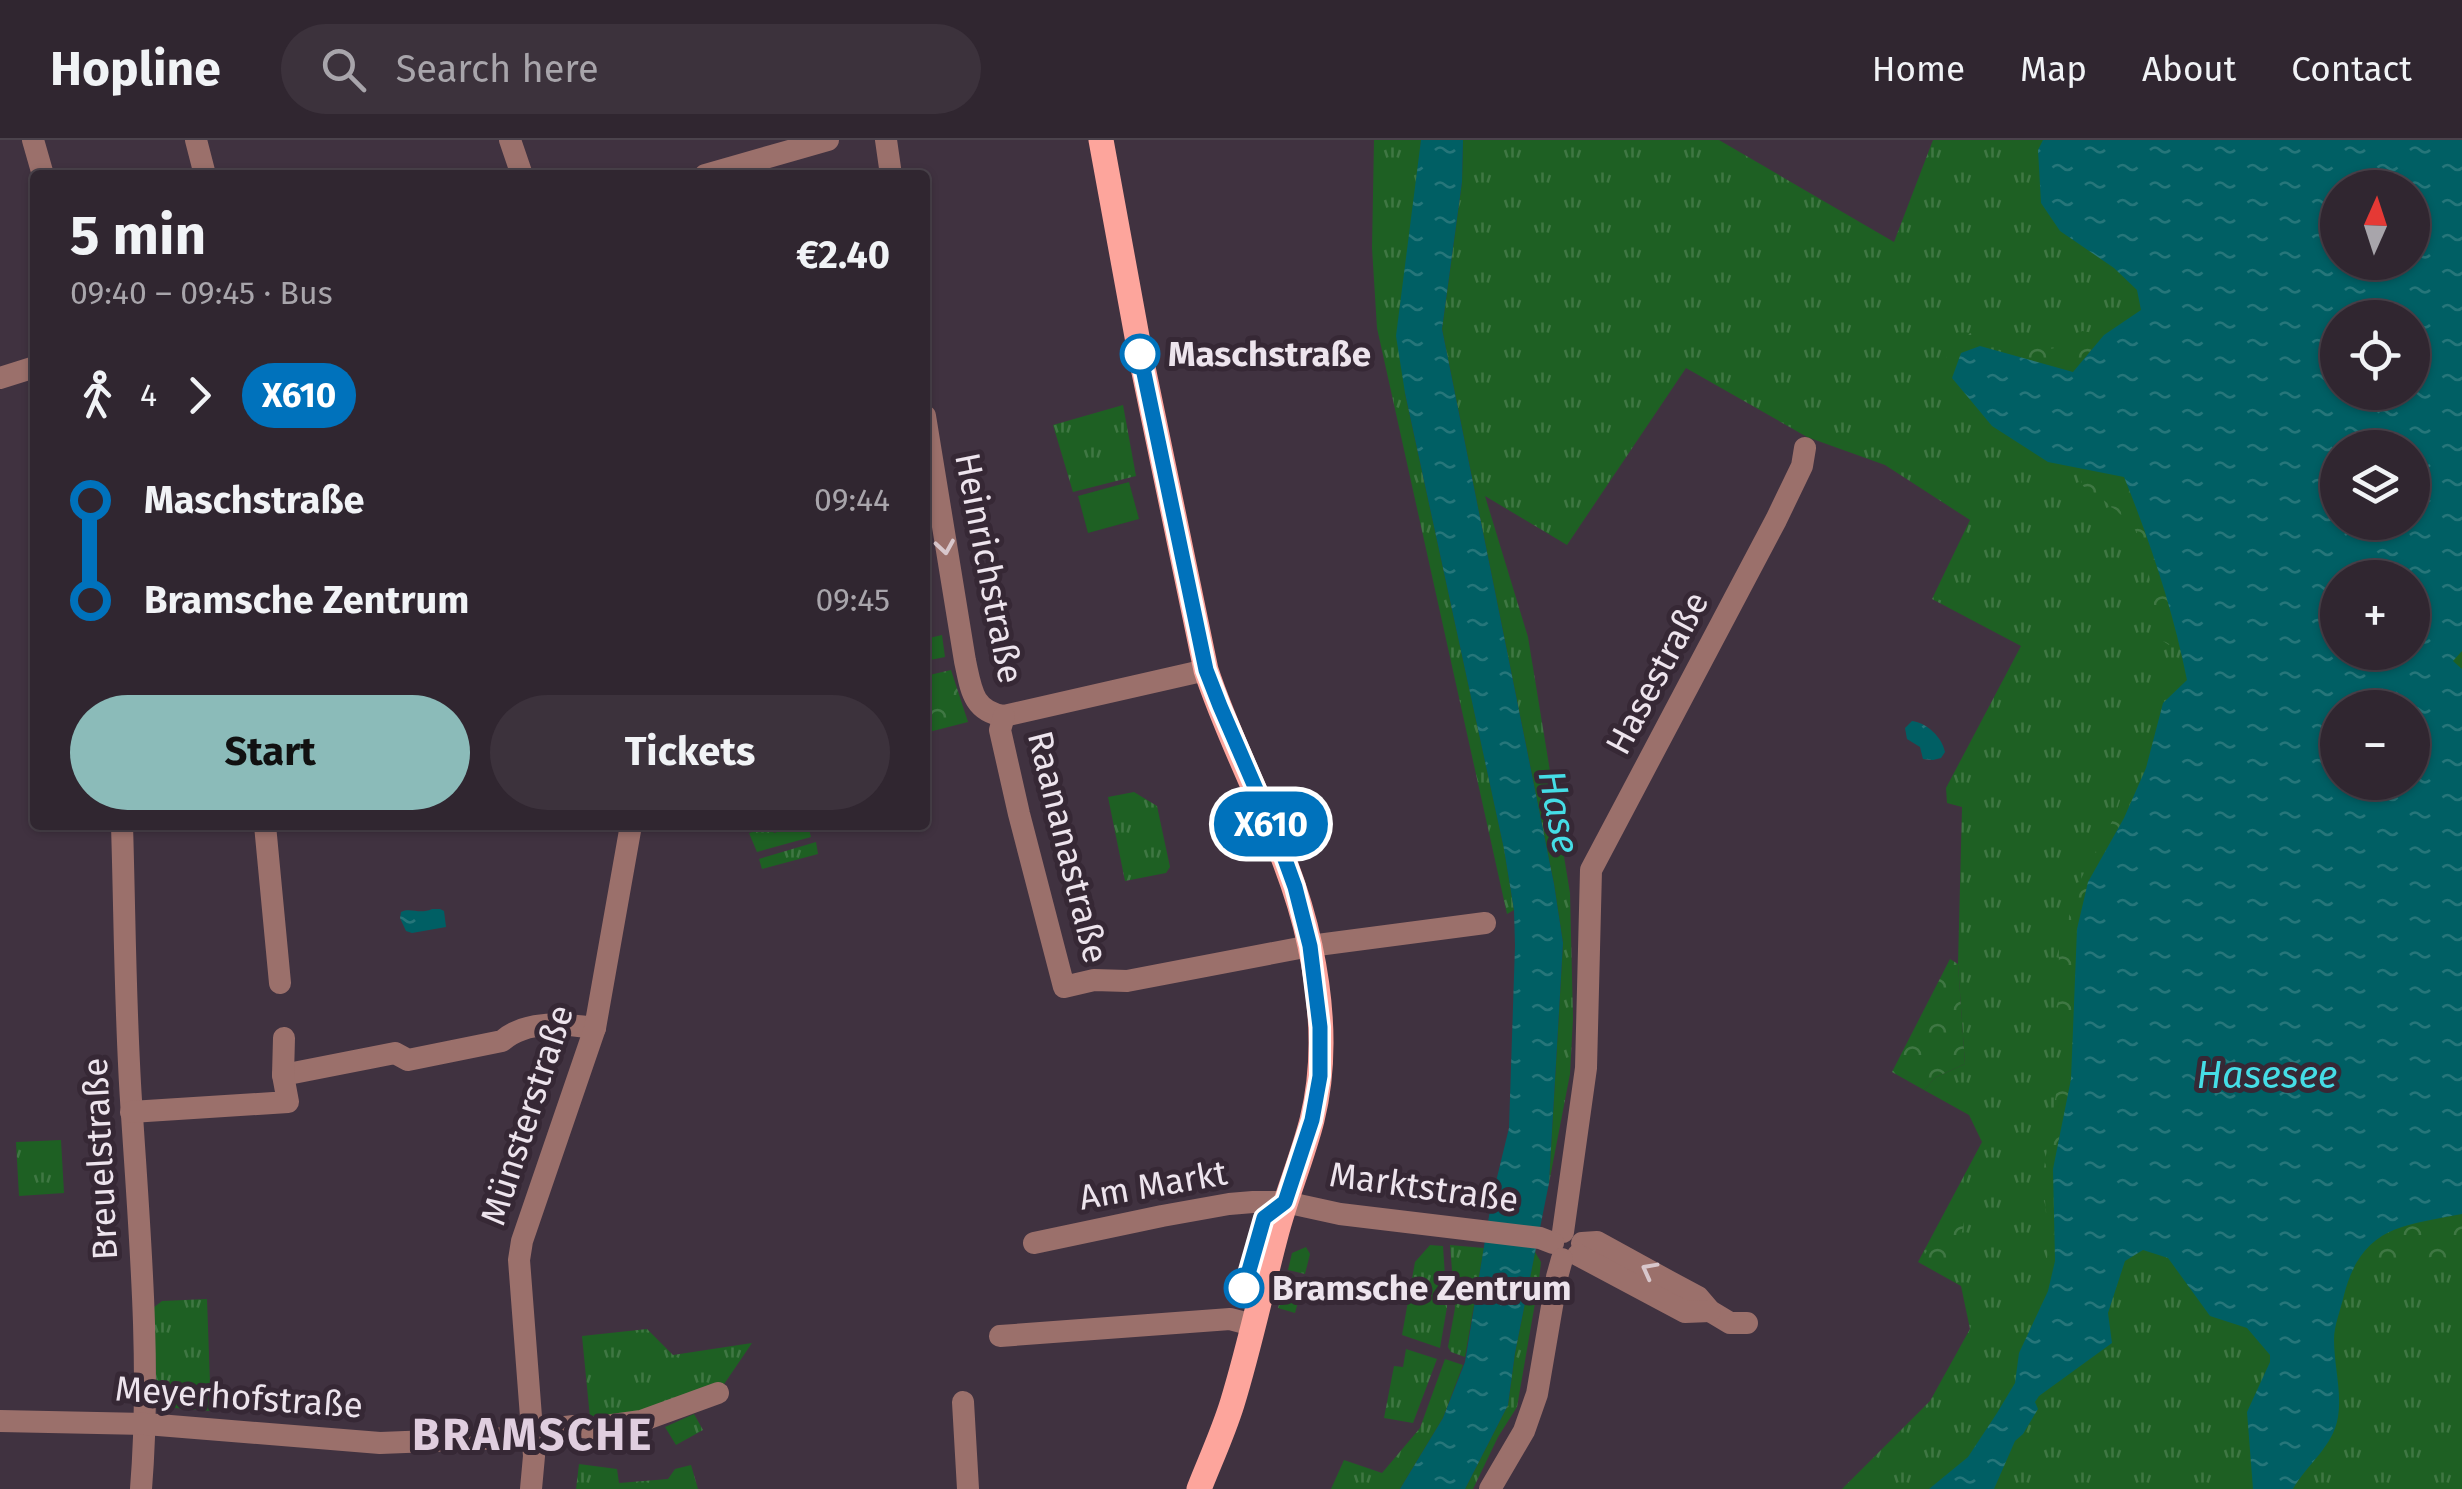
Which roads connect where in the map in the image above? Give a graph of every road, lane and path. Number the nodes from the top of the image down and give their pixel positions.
1 (33, 140) edge
2 (196, 140) edge
3 (510, 140) edge
4 (828, 140) edge
5 (886, 140) edge
6 (1101, 140) edge
7 (42, 170) edge
8 (204, 170) edge
9 (520, 170) edge
10 (723, 170) edge
11 (889, 170) edge
12 (30, 369) edge
13 (0, 378) edge
14 (930, 448) edge
15 (1805, 448) dead end
16 (1206, 670) junction
17 (1004, 716) junction
18 (122, 830) edge
19 (265, 830) edge
20 (631, 830) edge
21 (1485, 923) dead end
22 (1310, 946) junction
23 (280, 983) dead end
24 (596, 1028) junction
25 (284, 1038) dead end
26 (283, 1075) junction
27 (131, 1112) junction
28 (1285, 1202) junction
29 (1034, 1243) dead end
30 (1563, 1245) junction
31 (1242, 1322) junction
32 (1747, 1323) dead end
33 (1000, 1336) dead end
34 (718, 1392) dead end
35 (963, 1402) dead end
36 (0, 1421) edge
37 (146, 1424) junction
38 (533, 1434) junction
39 (141, 1489) edge
40 (531, 1489) edge
41 (968, 1489) edge
42 (1199, 1489) edge
43 (1490, 1489) edge

1 - 7 street
2 - 8 street
3 - 9 street
4 - 10 street
5 - 11 street
6 - 16 main road
12 - 13 street
14 -> 17 street, Heinrichstraße
15 - 30 street, Hasestraße
16 - 17 street
16 - 22 main road
17 - 22 street, Raananastraße
18 - 27 street, Breuelstraße
19 - 23 street
20 - 24 street, Münsterstraße
21 - 22 street
22 - 28 main road
24 - 26 street
24 - 38 street, Münsterstraße
25 - 26 street
26 - 27 street
27 - 37 street, Breuelstraße
28 - 29 street, Am Markt
28 - 30 street, Marktstraße
28 - 31 main road
30 - 32 street, Marktstraße
30 - 43 street, Hasestraße
31 - 33 street
31 - 42 main road
34 - 38 street, Meyerhofstraße
35 - 41 street
36 - 37 street, Meyerhofstraße
37 - 38 street, Meyerhofstraße
37 - 39 street, Breuelstraße
38 - 40 street, Münsterstraße

